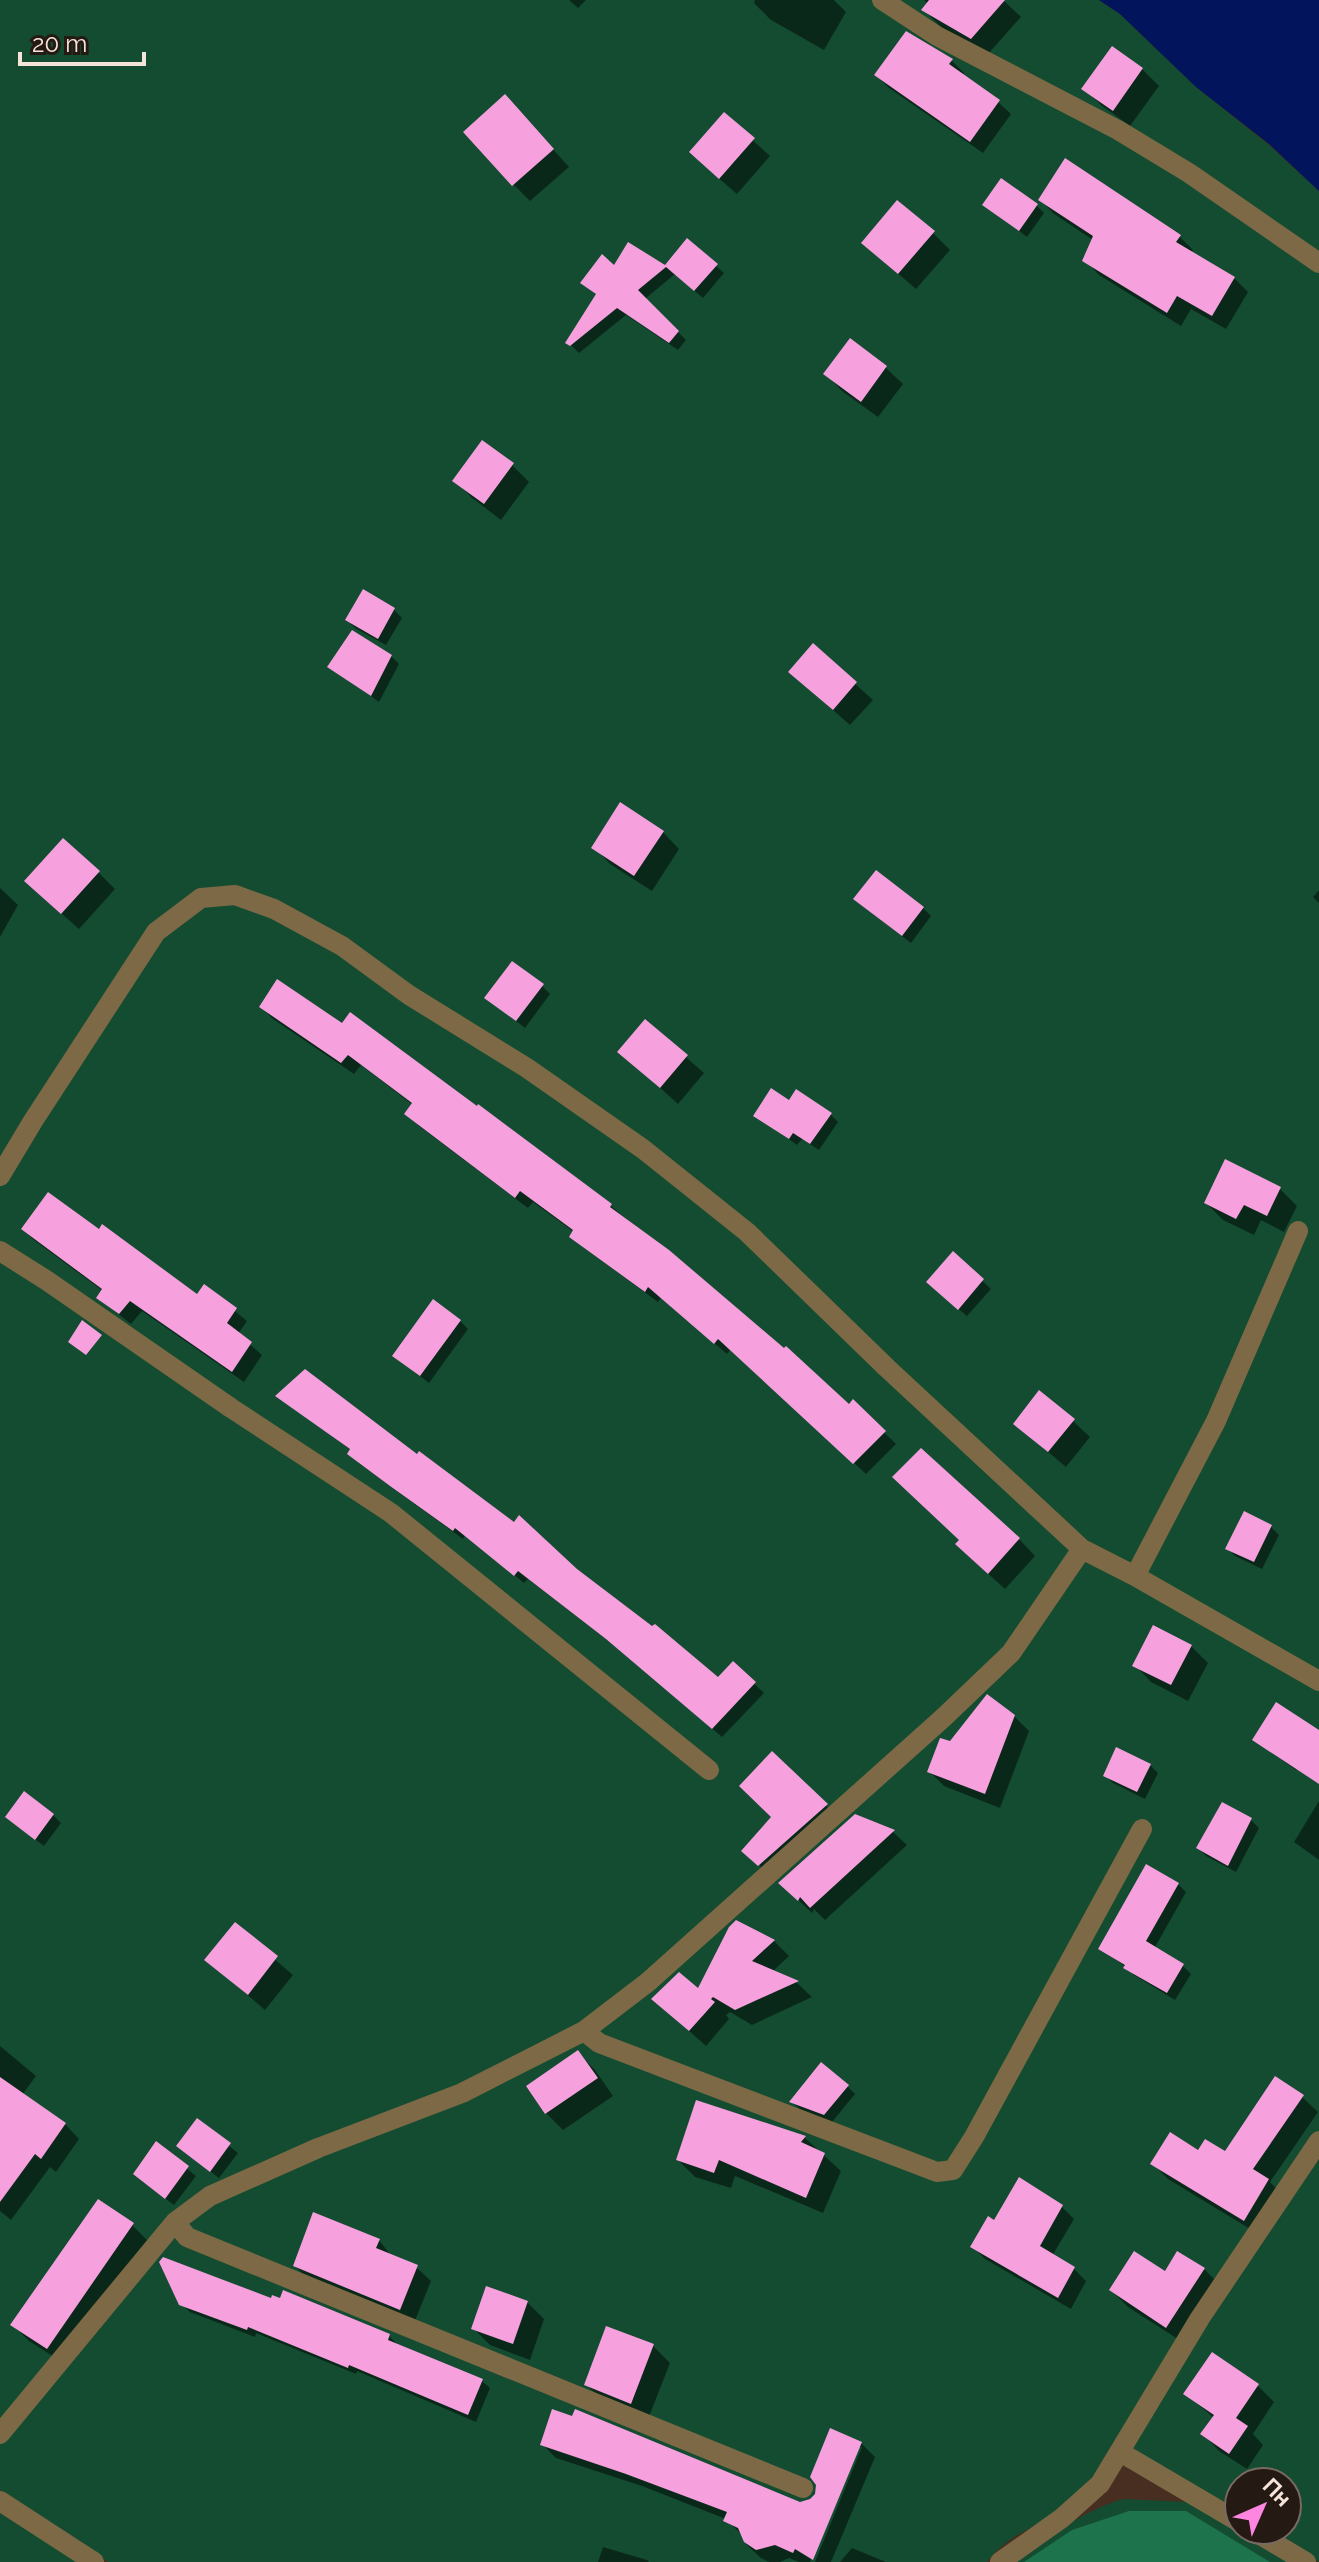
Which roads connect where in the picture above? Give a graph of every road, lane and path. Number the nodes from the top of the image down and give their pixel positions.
1 (882, 0) edge
2 (1319, 263) edge
3 (0, 1176) edge
4 (1298, 1231) dead end
5 (0, 1251) edge
6 (1082, 1549) junction
7 (1135, 1576) junction
8 (1319, 1681) edge
9 (709, 1770) dead end
10 (1142, 1829) dead end
11 (584, 2031) junction
12 (1319, 2141) edge
13 (175, 2222) junction
14 (0, 2434) edge
15 (1120, 2452) junction
16 (803, 2488) dead end
17 (0, 2501) edge
18 (1223, 2513) edge
19 (1279, 2546) edge
20 (94, 2562) edge
21 (1000, 2562) edge
22 (1306, 2562) edge

1 - 2 lane
3 - 6 lane
4 - 7 lane
5 - 9 lane
6 - 7 lane
6 - 11 lane
7 - 8 lane
10 - 11 lane
11 - 13 lane
12 - 15 lane
13 - 14 lane
13 - 16 lane
15 - 18 lane
15 - 21 lane
17 - 20 lane
19 - 22 lane

